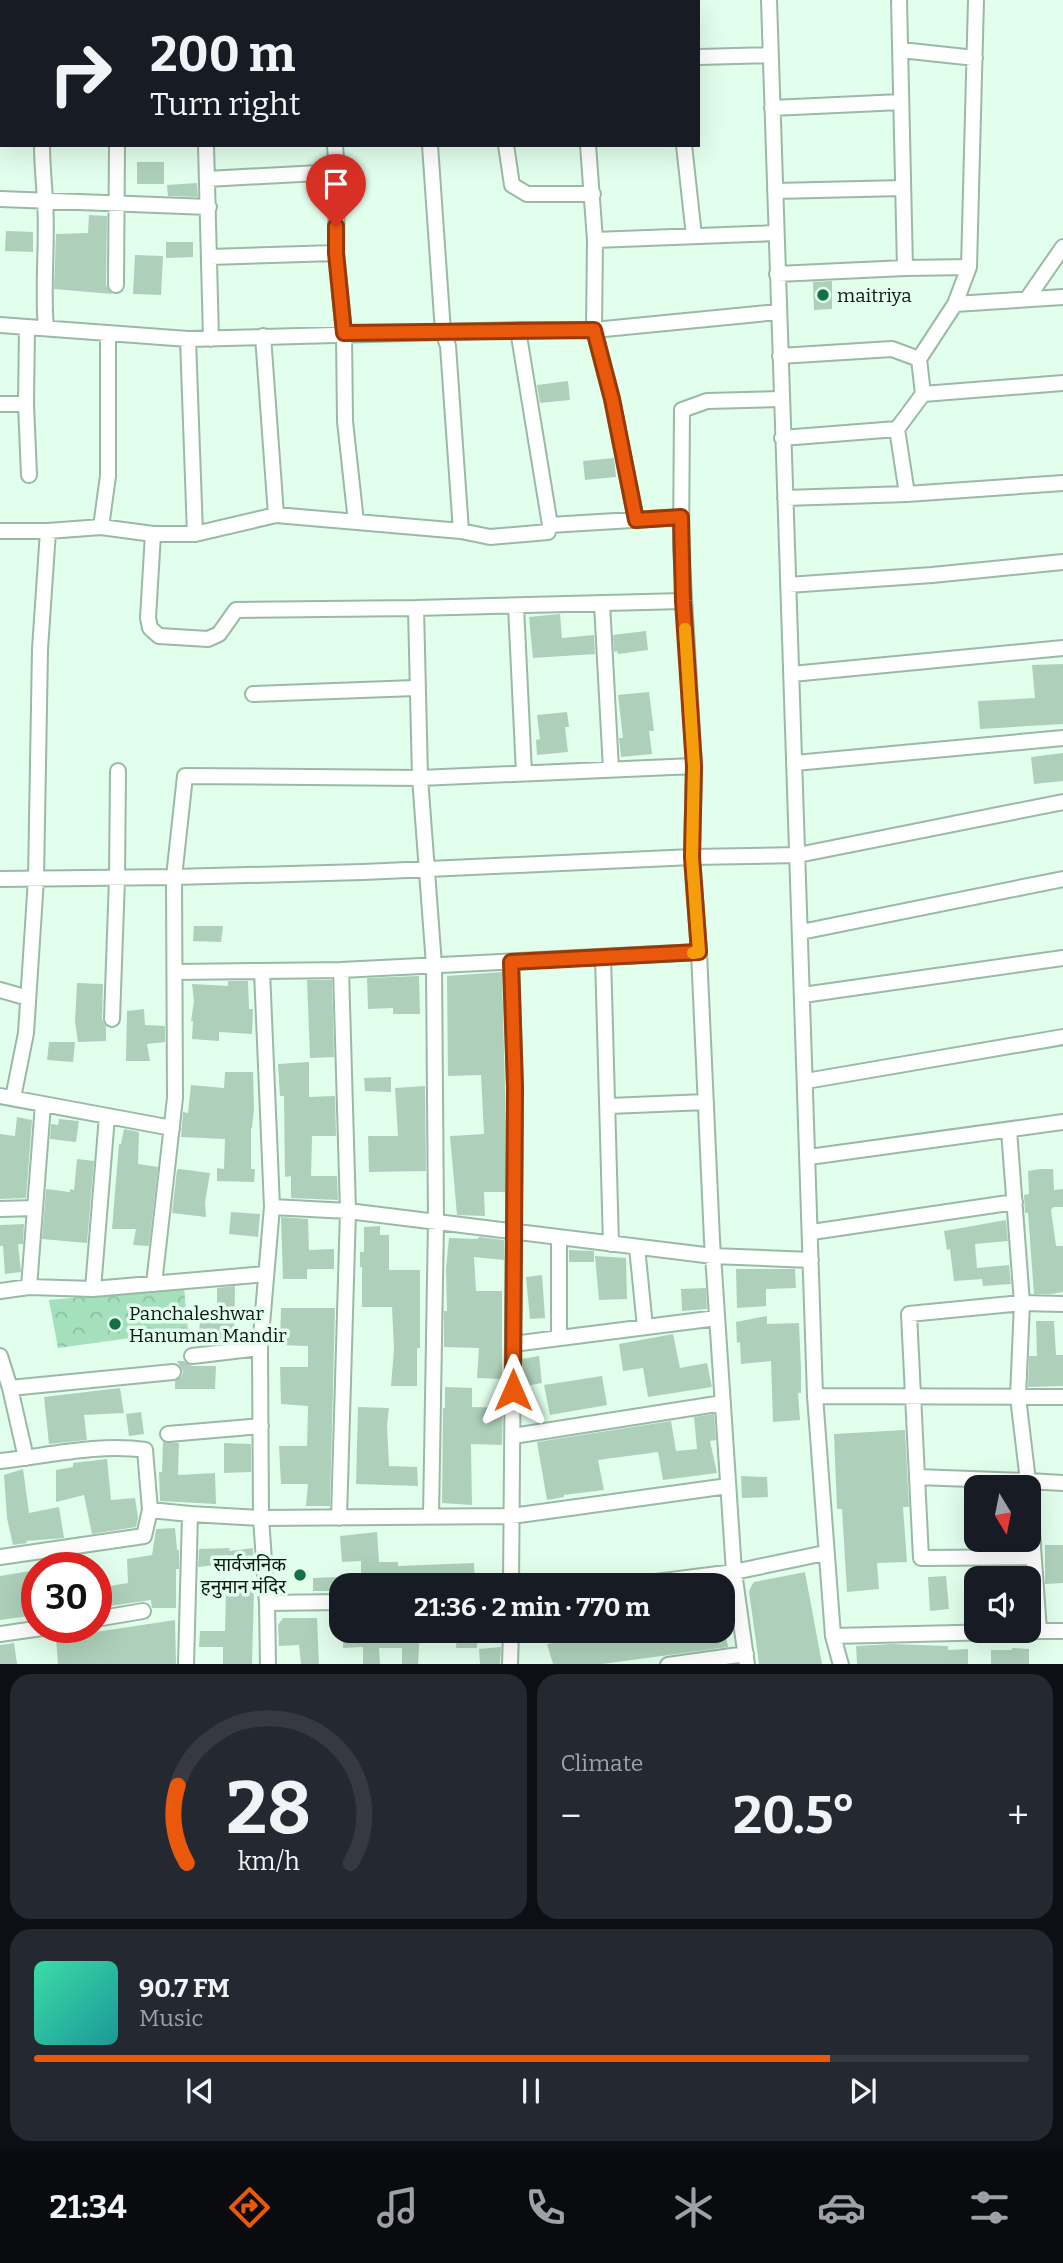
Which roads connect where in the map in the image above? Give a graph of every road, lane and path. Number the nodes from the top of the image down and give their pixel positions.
1 (769, 0) edge
2 (899, 0) edge
3 (976, 0) edge
4 (901, 50) junction
5 (770, 55) junction
6 (700, 57) edge
7 (975, 58) junction
8 (901, 102) junction
9 (772, 108) junction
10 (42, 147) edge
11 (117, 147) edge
12 (206, 147) edge
13 (334, 147) edge
14 (430, 147) edge
15 (506, 147) edge
16 (588, 147) edge
17 (684, 147) edge
18 (337, 172) junction
19 (207, 178) junction
20 (903, 188) junction
21 (775, 191) junction
22 (593, 194) junction
23 (0, 199) edge
24 (45, 201) junction
25 (116, 203) junction
26 (209, 207) junction
27 (776, 233) junction
28 (694, 236) junction
29 (595, 240) junction
30 (1063, 247) edge
31 (336, 253) junction
32 (210, 257) junction
33 (969, 267) junction
34 (905, 268) junction
35 (777, 274) junction
36 (116, 285) dead end
37 (1063, 297) edge
38 (1027, 299) junction
39 (956, 304) junction
40 (778, 312) junction
41 (0, 325) edge
42 (27, 327) junction
43 (46, 328) junction
44 (518, 330) junction
45 (594, 330) junction
46 (443, 332) junction
47 (107, 333) junction
48 (344, 333) junction
49 (263, 337) junction
50 (211, 338) junction
51 (188, 339) junction
52 (780, 356) junction
53 (919, 359) junction
54 (1063, 383) edge
55 (923, 394) junction
56 (781, 399) junction
57 (0, 404) edge
58 (26, 404) junction
59 (897, 429) junction
60 (782, 438) junction
61 (29, 475) dead end
62 (1063, 483) edge
63 (907, 495) junction
64 (785, 498) junction
65 (276, 515) junction
66 (681, 517) junction
67 (636, 520) junction
68 (356, 522) junction
69 (101, 527) junction
70 (0, 531) edge
71 (48, 531) junction
72 (461, 531) junction
73 (548, 532) dead end
74 (153, 534) junction
75 (195, 534) junction
76 (1063, 562) edge
77 (788, 585) junction
78 (683, 601) junction
79 (602, 604) junction
80 (516, 606) junction
81 (416, 608) junction
82 (1063, 648) edge
83 (792, 674) junction
84 (418, 685) junction
85 (253, 694) dead end
86 (1063, 738) edge
87 (795, 763) junction
88 (694, 766) junction
89 (611, 769) junction
90 (117, 771) dead end
91 (524, 773) junction
92 (420, 778) junction
93 (1063, 802) edge
94 (798, 855) junction
95 (692, 857) junction
96 (427, 870) junction
97 (174, 877) junction
98 (36, 878) junction
99 (117, 878) junction
100 (0, 879) edge
101 (1063, 879) edge
102 (801, 932) junction
103 (699, 952) junction
104 (603, 957) junction
105 (1063, 958) edge
106 (511, 962) junction
107 (434, 965) junction
108 (262, 971) junction
109 (341, 971) junction
110 (175, 972) junction
111 (0, 990) edge
112 (803, 995) junction
113 (28, 998) junction
114 (111, 1019) dead end
115 (1063, 1037) edge
116 (806, 1081) junction
117 (7, 1097) edge
118 (706, 1102) junction
119 (43, 1104) junction
120 (609, 1106) junction
121 (107, 1116) junction
122 (1063, 1122) edge
123 (172, 1128) junction
124 (1009, 1130) junction
125 (808, 1157) junction
126 (1015, 1202) junction
127 (272, 1207) junction
128 (35, 1208) junction
129 (0, 1209) edge
130 (348, 1211) junction
131 (436, 1221) junction
132 (812, 1232) junction
133 (514, 1233) junction
134 (559, 1238) junction
135 (611, 1244) junction
136 (637, 1247) junction
137 (713, 1256) junction
138 (811, 1259) junction
139 (266, 1275) junction
140 (154, 1284) junction
141 (29, 1287) junction
142 (93, 1289) junction
143 (0, 1291) edge
144 (1022, 1303) junction
145 (1063, 1304) edge
146 (717, 1318) junction
147 (645, 1327) junction
148 (559, 1338) junction
149 (513, 1344) junction
150 (260, 1348) junction
151 (0, 1356) edge
152 (192, 1356) dead end
153 (173, 1372) dead end
154 (10, 1388) junction
155 (816, 1396) junction
156 (911, 1396) junction
157 (1018, 1397) junction
158 (1063, 1397) edge
159 (723, 1403) junction
160 (261, 1426) junction
161 (168, 1434) dead end
162 (513, 1436) junction
163 (26, 1458) junction
164 (0, 1461) edge
165 (1028, 1475) edge
166 (917, 1477) junction
167 (964, 1481) edge
168 (1063, 1483) edge
169 (1041, 1485) edge
170 (728, 1486) junction
171 (150, 1510) junction
172 (190, 1514) junction
173 (512, 1516) junction
174 (432, 1517) junction
175 (261, 1518) junction
176 (340, 1518) junction
177 (1033, 1552) edge
178 (825, 1553) junction
179 (0, 1557) edge
180 (1033, 1557) junction
181 (1034, 1566) edge
182 (734, 1572) junction
183 (511, 1573) edge
184 (726, 1573) edge
185 (329, 1602) edge
186 (267, 1603) junction
187 (144, 1611) dead end
188 (112, 1616) edge
189 (21, 1631) edge
190 (1041, 1631) edge
191 (1063, 1632) edge
192 (964, 1633) edge
193 (0, 1634) edge
194 (833, 1636) junction
195 (511, 1643) edge
196 (746, 1659) edge
197 (186, 1664) edge
198 (268, 1664) edge
199 (510, 1664) edge
200 (668, 1664) edge
201 (841, 1664) edge

1 - 5 street
2 - 4 street
3 - 7 street
4 - 7 street
4 - 8 street
5 - 6 street
5 - 9 street
7 - 33 street
8 - 9 street
8 - 20 street
9 - 21 street
10 - 24 street
11 - 25 street
12 - 19 street
13 - 18 street
14 - 46 street
15 - 22 street
16 - 22 street
17 - 28 street
18 - 19 street
18 - 31 street
19 - 26 street
20 - 21 street
20 - 34 street
21 - 27 street
22 - 29 street
23 - 24 street
24 - 25 street
24 - 43 street
25 - 26 street
25 - 36 street
26 - 32 street
27 - 28 street
27 - 35 street
28 - 29 street
29 - 45 street
30 - 38 street
31 - 32 street
31 - 48 street
32 - 50 street
33 - 34 street
33 - 39 street
34 - 35 street
35 - 40 street
37 - 38 street
38 - 39 street
39 - 53 street
40 - 45 street
40 - 52 street
41 - 42 street
42 - 43 street
42 - 58 street
43 - 47 street
44 - 45 street
44 - 46 street
44 - 67 street
45 - 67 street
46 - 48 street
46 - 72 street
47 - 51 street
47 - 69 street
48 - 49 street
48 - 68 street
49 - 50 street
49 - 65 street
50 - 51 street
51 - 75 street
52 - 53 street
52 - 56 street
53 - 55 street
54 - 55 street
55 - 59 street
56 - 60 street
56 - 66 street
57 - 58 street
58 - 61 street
59 - 60 street
59 - 63 street
60 - 64 street
62 - 63 street
63 - 64 street
64 - 77 street
65 - 68 street
65 - 75 street
66 - 67 street
66 - 78 street
68 - 72 street
69 - 71 street
69 - 74 street
70 - 71 street
71 - 98 street
72 - 73 street
74 - 75 street
74 - 81 street
76 - 77 street
77 - 83 street
78 - 79 street
78 - 88 street
79 - 80 street
79 - 89 street
80 - 81 street
80 - 91 street
81 - 84 street
82 - 83 street
83 - 87 street
84 - 85 street
84 - 92 street
86 - 87 street
87 - 94 street
88 - 89 street
88 - 95 street
89 - 91 street
90 - 99 street
91 - 92 street
92 - 96 street
92 - 97 street
93 - 94 street
94 - 95 street
94 - 102 street
95 - 96 street
95 - 103 street
96 - 97 street
96 - 107 street
97 - 99 street
97 - 110 street
98 - 99 street
98 - 100 street
98 - 113 street
99 - 114 street
101 - 102 street
102 - 112 street
103 - 104 street
103 - 118 street
104 - 106 street
104 - 120 street
105 - 112 street
106 - 107 street
106 - 133 street
107 - 109 street
107 - 131 street
108 - 109 street
108 - 110 street
108 - 127 street
109 - 130 street
110 - 123 street
111 - 113 street
112 - 116 street
113 - 117 street
115 - 116 street
116 - 125 street
117 - 119 street
118 - 120 street
118 - 137 street
119 - 121 street
119 - 128 street
120 - 135 street
121 - 123 street
121 - 142 street
122 - 124 street
123 - 140 street
124 - 125 street
124 - 126 street
125 - 132 street
126 - 132 street
126 - 144 street
127 - 130 street
127 - 139 street
128 - 129 street
128 - 141 street
130 - 131 street
130 - 176 street
131 - 133 street
131 - 174 street
132 - 138 street
133 - 134 street
133 - 149 street
134 - 135 street
134 - 148 street
135 - 136 street
136 - 137 street
136 - 147 street
137 - 138 street
137 - 146 street
138 - 155 street
139 - 140 street
139 - 150 street
140 - 142 street
141 - 142 street
141 - 143 street
144 - 145 street
144 - 156 street
144 - 157 street
146 - 147 street
146 - 159 street
147 - 148 street
148 - 149 street
149 - 162 street
150 - 152 street
150 - 160 street
151 - 154 street
153 - 154 street
154 - 163 street
155 - 156 street
155 - 178 street
156 - 157 street
156 - 166 street
157 - 158 street
157 - 165 street
159 - 162 street
159 - 170 street
160 - 161 street
160 - 175 street
162 - 173 street
163 - 164 street
163 - 171 street
166 - 167 street
166 - 180 street
168 - 169 street
170 - 173 street
170 - 182 street
171 - 172 street
171 - 179 street
172 - 175 street
172 - 197 street
173 - 174 street
173 - 183 street
174 - 176 street
175 - 176 street
175 - 186 street
177 - 180 street
178 - 182 street
178 - 194 street
180 - 181 street
182 - 184 street
182 - 196 street
185 - 186 street
186 - 198 street
187 - 188 street
189 - 193 street
190 - 191 street
192 - 194 street
194 - 201 street
195 - 199 street
196 - 200 street

